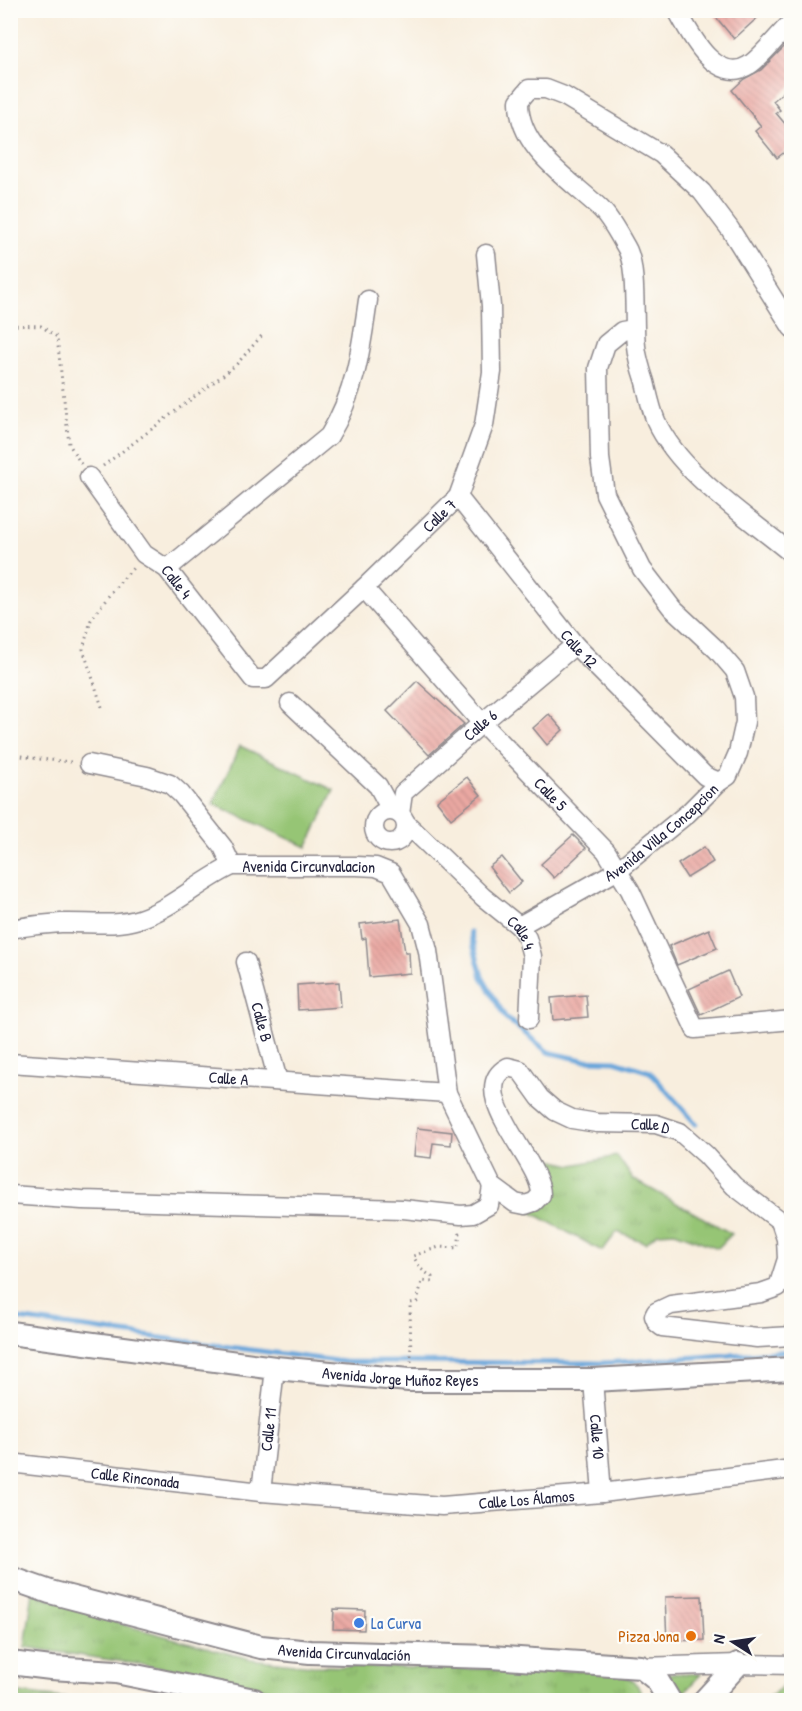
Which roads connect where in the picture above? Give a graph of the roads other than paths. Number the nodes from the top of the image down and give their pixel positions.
1 (677, 10) edge
2 (792, 22) edge
3 (486, 254) dead end
4 (368, 300) dead end
5 (792, 328) edge
6 (634, 329) junction
7 (89, 477) road end
8 (458, 497) junction
9 (792, 554) edge
10 (167, 569) junction
11 (364, 588) junction
12 (575, 645) junction
13 (266, 679) joint
14 (290, 704) dead end
15 (482, 723) junction
16 (89, 764) road end
17 (718, 782) junction
18 (399, 816) junction
19 (383, 842) junction
20 (232, 866) junction
21 (375, 867) junction
22 (618, 870) junction
23 (519, 926) junction
24 (10, 929) edge
25 (246, 962) dead end
26 (529, 1019) dead end
27 (792, 1020) edge
28 (10, 1063) edge
29 (279, 1082) junction
30 (447, 1093) junction
31 (492, 1186) junction
32 (10, 1195) edge
33 (10, 1333) edge
34 (792, 1336) edge
35 (275, 1368) junction
36 (792, 1369) edge
37 (594, 1380) junction
38 (10, 1463) edge
39 (792, 1469) edge
40 (261, 1492) junction
41 (602, 1493) junction
42 (10, 1578) edge
43 (10, 1663) edge
44 (738, 1664) junction
45 (792, 1665) edge
46 (641, 1667) junction
47 (254, 1701) edge
48 (669, 1701) edge
49 (705, 1701) edge

1 - 2 street
3 - 8 street, Calle 7
4 - 10 street
5 - 6 street
6 - 9 street
6 - 17 street, Avenida Villa Concepcion
7 - 10 street, Calle 4
8 - 11 street, Calle 7
8 - 12 street, Calle 12
10 - 13 street, Calle 4
11 - 13 street, Calle 7
11 - 15 street, Calle 5
12 - 15 street, Calle 6
12 - 17 street, Calle 12
14 - 18 street, Calle 4
15 - 18 street, Calle 6
15 - 22 street, Calle 5
16 - 20 street
17 - 22 street, Avenida Villa Concepcion
18 - 19 street
18 - 19 street
18 - 23 street, Calle 4
19 - 21 street
20 - 21 street, Avenida Circunvalacion
20 - 24 street, Avenida Circunvalacion
21 - 30 street, Avenida Circunvalacion
22 - 23 street, Avenida Villa Concepcion
22 - 27 street, Calle 5
23 - 26 street, Calle 4
25 - 29 street, Calle B
28 - 29 street, Calle A
29 - 30 street, Calle A
30 - 31 street, Calle D
31 - 32 street
31 - 34 street, Calle D
33 - 35 street, Avenida Jorge Muñoz Reyes
35 - 37 street, Avenida Jorge Muñoz Reyes
35 - 40 street, Calle 11
36 - 37 street, Avenida Jorge Muñoz Reyes
37 - 41 street, Calle 10
38 - 40 street, Calle Rinconada
39 - 41 street, Calle Los Álamos
40 - 41 street, Calle Los Álamos
42 - 46 street, Avenida Circunvalación
43 - 47 street
44 - 45 street
44 - 46 street
44 - 49 street
46 - 48 street

